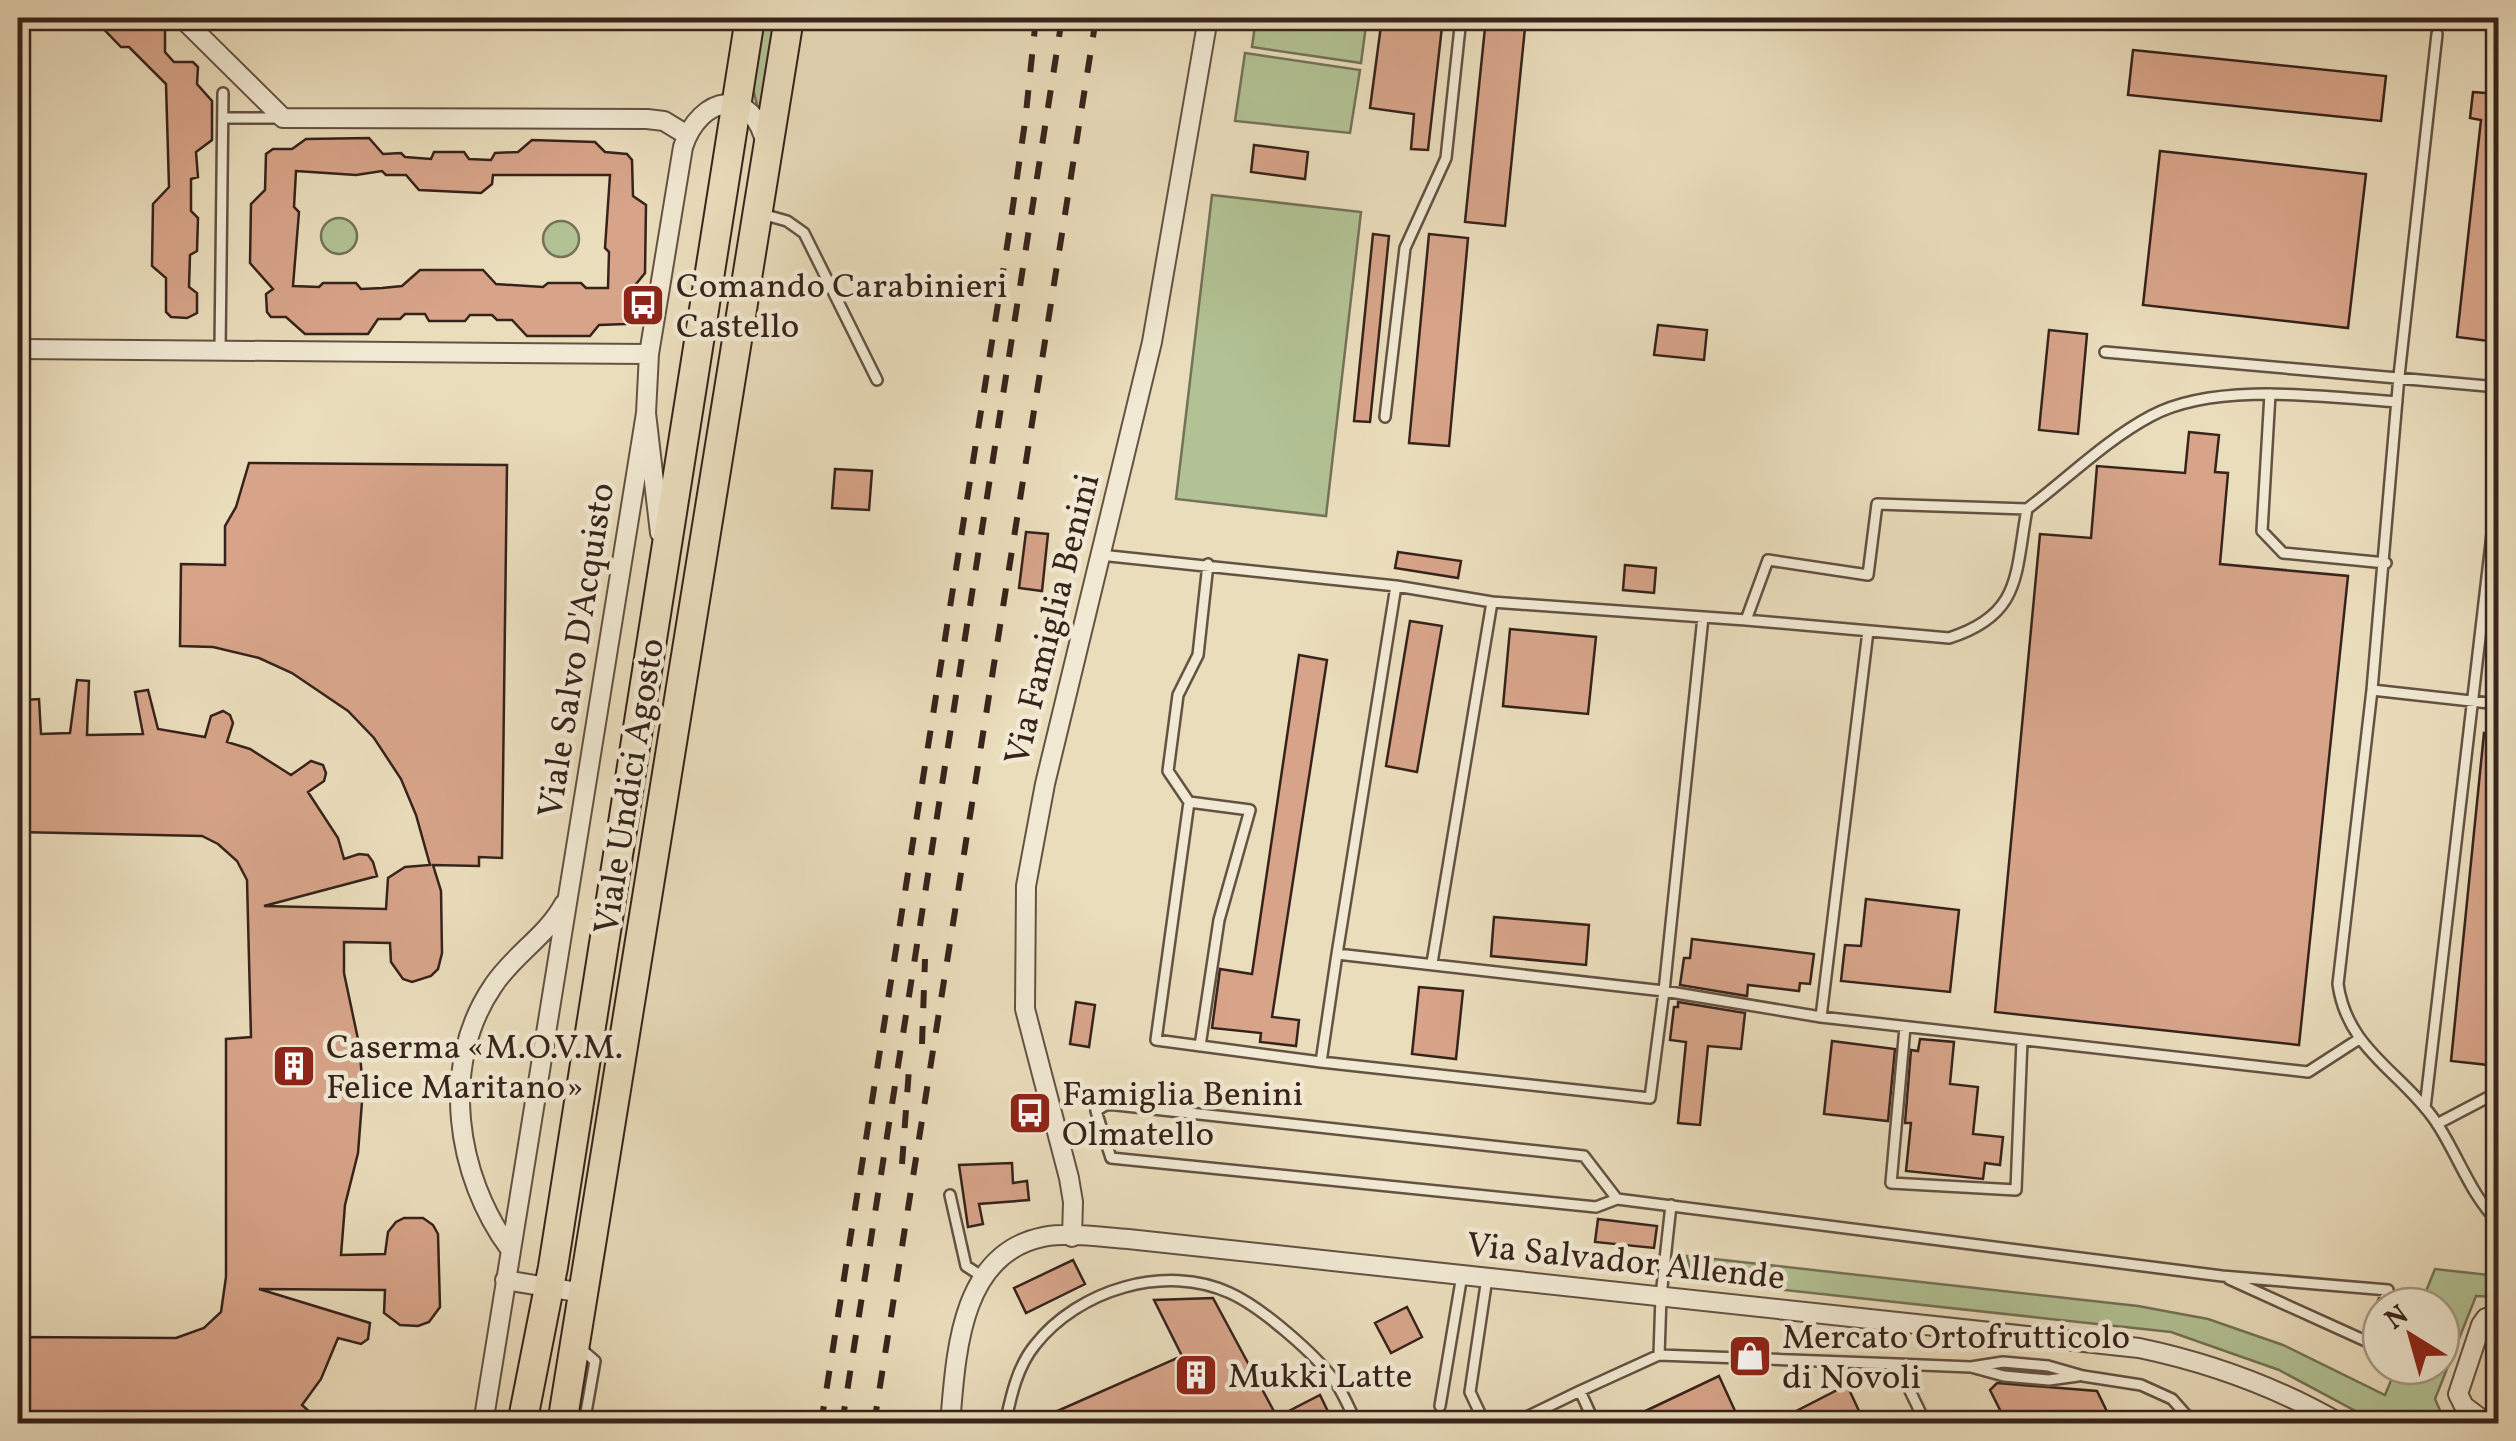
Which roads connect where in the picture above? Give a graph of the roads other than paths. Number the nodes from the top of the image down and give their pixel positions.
1 (182, 18) edge
2 (750, 18) edge
3 (789, 18) edge
4 (1208, 18) edge
5 (1462, 18) edge
6 (2438, 34) dead end
7 (224, 93) dead end
8 (735, 105) junction
9 (224, 118) junction
10 (282, 118) junction
11 (687, 135) junction
12 (768, 160) junction
13 (759, 214) junction
14 (18, 349) edge
15 (220, 351) junction
16 (2106, 352) dead end
17 (649, 354) junction
18 (2399, 376) junction
19 (877, 380) dead end
20 (2498, 387) edge
21 (2270, 394) junction
22 (2398, 402) junction
23 (646, 413) junction
24 (1386, 417) dead end
25 (2498, 483) edge
26 (2027, 509) junction
27 (1100, 555) junction
28 (2386, 563) junction
29 (1208, 564) junction
30 (659, 580) junction
31 (1396, 586) junction
32 (1492, 602) junction
33 (1703, 616) junction
34 (1746, 620) junction
35 (1868, 631) junction
36 (2372, 690) junction
37 (2471, 701) junction
38 (2498, 704) edge
39 (1189, 802) junction
40 (568, 897) junction
41 (1337, 954) junction
42 (1432, 963) junction
43 (1664, 991) junction
44 (1821, 1017) junction
45 (1906, 1026) junction
46 (2358, 1039) junction
47 (2022, 1040) junction
48 (1200, 1046) junction
49 (1321, 1062) junction
50 (2498, 1092) edge
51 (2425, 1108) junction
52 (2437, 1124) junction
53 (950, 1196) dead end
54 (1617, 1199) junction
55 (1671, 1205) junction
56 (2498, 1222) edge
57 (1072, 1236) junction
58 (510, 1249) junction
59 (1462, 1275) junction
60 (2222, 1276) junction
61 (984, 1277) junction
62 (1487, 1278) junction
63 (505, 1280) junction
64 (549, 1288) junction
65 (2361, 1288) edge
66 (584, 1293) junction
67 (1661, 1296) junction
68 (2498, 1315) edge
69 (2361, 1339) edge
70 (575, 1344) junction
71 (1659, 1354) junction
72 (1898, 1364) junction
73 (1580, 1391) junction
74 (1440, 1406) dead end
75 (2188, 1420) edge
76 (483, 1424) edge
77 (522, 1424) edge
78 (562, 1424) edge
79 (584, 1424) edge
80 (950, 1424) edge
81 (1005, 1424) edge
82 (1358, 1424) edge
83 (1485, 1424) edge
84 (1512, 1424) edge
85 (1594, 1424) edge
86 (1926, 1424) edge
87 (2210, 1424) edge
88 (2341, 1424) edge
89 (2488, 1424) edge

1 - 10 street
2 - 8 main road, Viale Undici Agosto
3 - 12 main road, Viale Undici Agosto
4 - 27 street, Via Famiglia Benini
5 - 24 lane
6 - 18 lane
7 - 9 lane
8 - 11 street
8 - 12 street, Viale Undici Agosto
8 - 30 main road, Viale Undici Agosto
9 - 10 lane
9 - 15 lane
10 - 11 street
11 - 17 street, Viale Undici Agosto
12 - 13 main road, Viale Undici Agosto
13 - 19 lane
13 - 66 main road, Viale Undici Agosto
14 - 15 street
15 - 17 street
16 - 18 lane
17 - 23 street, Viale Undici Agosto
18 - 20 lane
18 - 22 lane
21 - 22 lane
21 - 26 lane
21 - 28 lane
22 - 28 lane
23 - 30 street, Viale Undici Agosto
23 - 40 street, Viale Salvo D'Acquisto
25 - 37 lane
26 - 34 lane
26 - 35 lane
27 - 29 lane
27 - 57 street, Via Famiglia Benini
28 - 36 lane
29 - 31 lane
29 - 39 lane
30 - 64 main road, Viale Undici Agosto
31 - 32 lane
31 - 41 lane
32 - 33 lane
32 - 42 lane
33 - 34 lane
33 - 43 lane
34 - 35 lane
35 - 44 lane
36 - 37 lane
36 - 46 lane
37 - 38 lane
37 - 51 lane
39 - 48 lane
39 - 48 lane
40 - 58 street, Viale Salvo D'Acquisto
40 - 58 street, Viale Salvo D'Acquisto
41 - 42 lane
41 - 49 lane
42 - 43 lane
43 - 44 lane
43 - 49 lane
44 - 45 lane
45 - 47 lane
45 - 47 lane
46 - 47 lane
46 - 51 lane
48 - 49 lane
50 - 52 lane
51 - 52 lane
52 - 56 lane
53 - 61 lane
54 - 54 lane
54 - 55 lane
55 - 60 lane
55 - 67 lane
57 - 59 street, Via Salvador Allende
57 - 61 street, Via Salvador Allende
58 - 63 street, Viale Salvo D'Acquisto
59 - 62 street, Via Salvador Allende
59 - 74 lane
60 - 65 lane
60 - 69 lane
61 - 80 street
62 - 67 street, Via Salvador Allende
62 - 83 lane
63 - 64 street
63 - 76 street, Viale Salvo D'Acquisto
64 - 66 street
64 - 77 main road, Viale Undici Agosto
66 - 70 main road, Viale Undici Agosto
67 - 71 lane
67 - 88 street, Via Salvador Allende
68 - 89 street
70 - 78 main road, Viale Undici Agosto
70 - 79 lane
71 - 72 lane
71 - 73 lane
72 - 75 lane
72 - 86 lane
73 - 84 lane
73 - 85 lane
75 - 87 lane
81 - 82 lane

